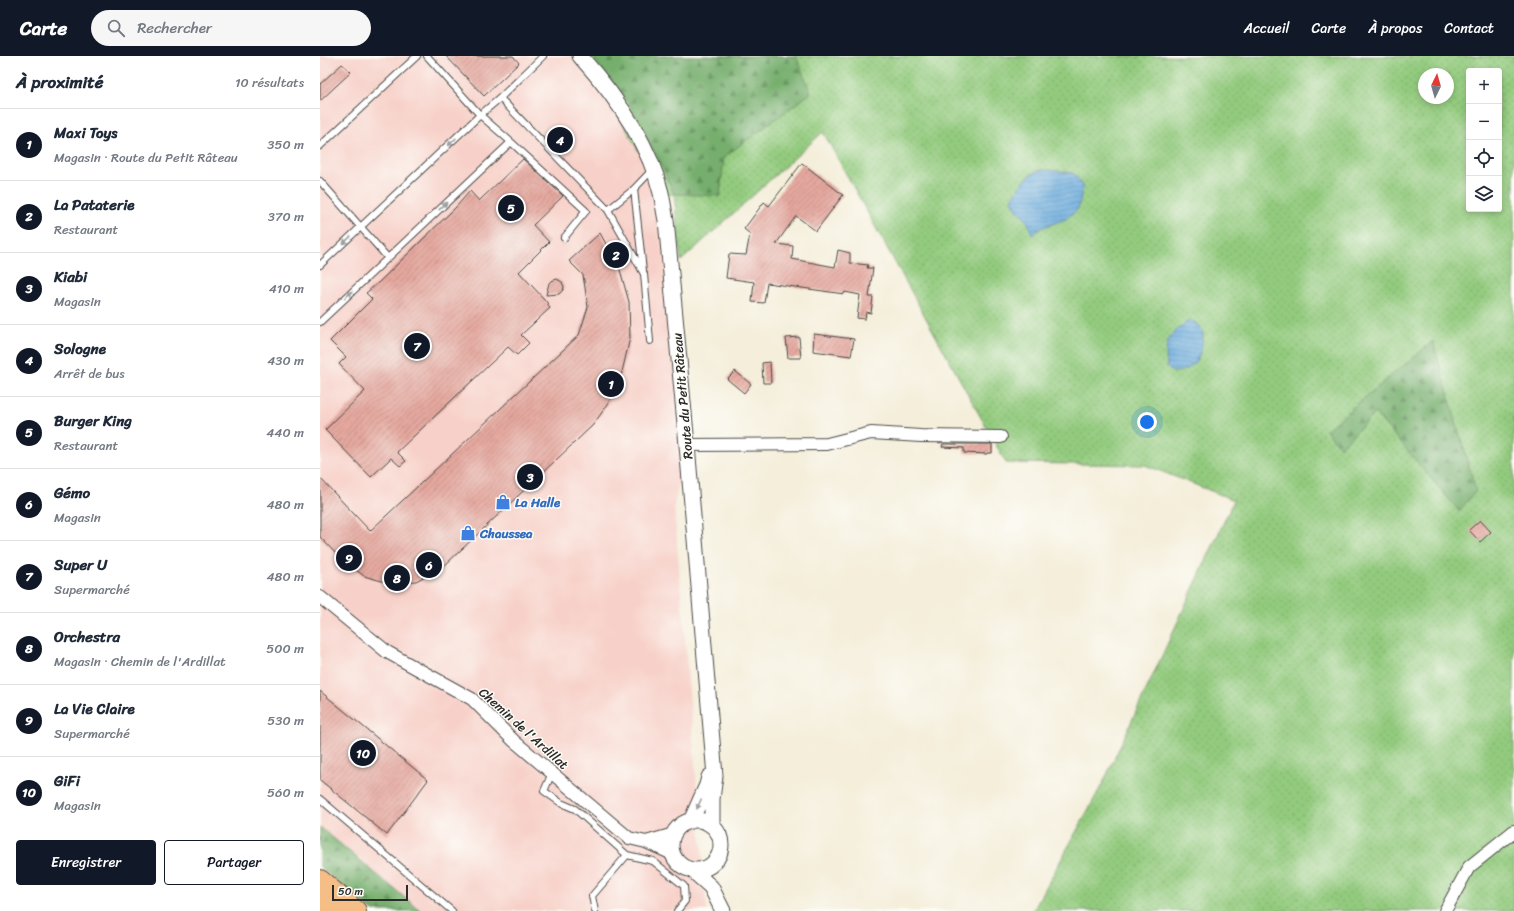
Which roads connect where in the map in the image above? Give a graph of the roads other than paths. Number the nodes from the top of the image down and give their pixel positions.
1 (417, 56) edge
2 (427, 56) edge
3 (543, 56) edge
4 (580, 56) edge
5 (500, 98) junction
6 (480, 115) junction
7 (511, 142) junction
8 (320, 146) edge
9 (653, 169) junction
10 (320, 182) edge
11 (634, 189) junction
12 (608, 210) junction
13 (361, 227) junction
14 (564, 238) dead end
15 (388, 258) junction
16 (320, 265) edge
17 (644, 274) junction
18 (320, 322) edge
19 (650, 341) dead end
20 (1001, 437) dead end
21 (687, 445) junction
22 (320, 597) edge
23 (713, 759) junction
24 (552, 773) junction
25 (320, 799) edge
26 (691, 821) junction
27 (712, 826) junction
28 (1514, 831) edge
29 (674, 834) junction
30 (646, 842) junction
31 (673, 854) junction
32 (627, 855) junction
33 (716, 860) junction
34 (692, 870) junction
35 (320, 882) edge
36 (320, 902) edge
37 (330, 911) edge
38 (355, 911) edge
39 (452, 911) edge
40 (594, 911) edge
41 (677, 911) edge
42 (724, 911) edge
43 (1445, 911) edge

1 - 8 lane
2 - 6 lane
3 - 5 lane
4 - 9 street, Route du Petit Râteau
5 - 6 lane
5 - 12 lane
6 - 7 lane
6 -> 13 lane
7 - 14 lane
15 -> 7 lane
9 - 11 lane
9 - 21 street, Route du Petit Râteau
10 - 13 lane
11 - 12 lane
11 - 17 lane
12 - 17 lane
13 - 15 lane
13 -> 16 lane
18 -> 15 lane
17 - 19 lane
20 - 21 street
21 - 23 street, Route du Petit Râteau
22 - 24 street, Chemin de l'Ardillat
23 -> 26 street, Route du Petit Râteau
23 - 27 street, Route du Petit Râteau
24 - 30 street, Chemin de l'Ardillat
24 - 32 lane
25 - 39 lane
26 - 27 street
26 - 29 street
27 - 33 street
28 - 43 street
29 - 30 street
29 - 31 street
30 - 31 street, Chemin de l'Ardillat
31 - 34 street
32 - 40 lane
32 - 41 lane
33 - 34 street
33 - 42 street
34 - 42 street
35 - 38 highway
36 - 37 highway

